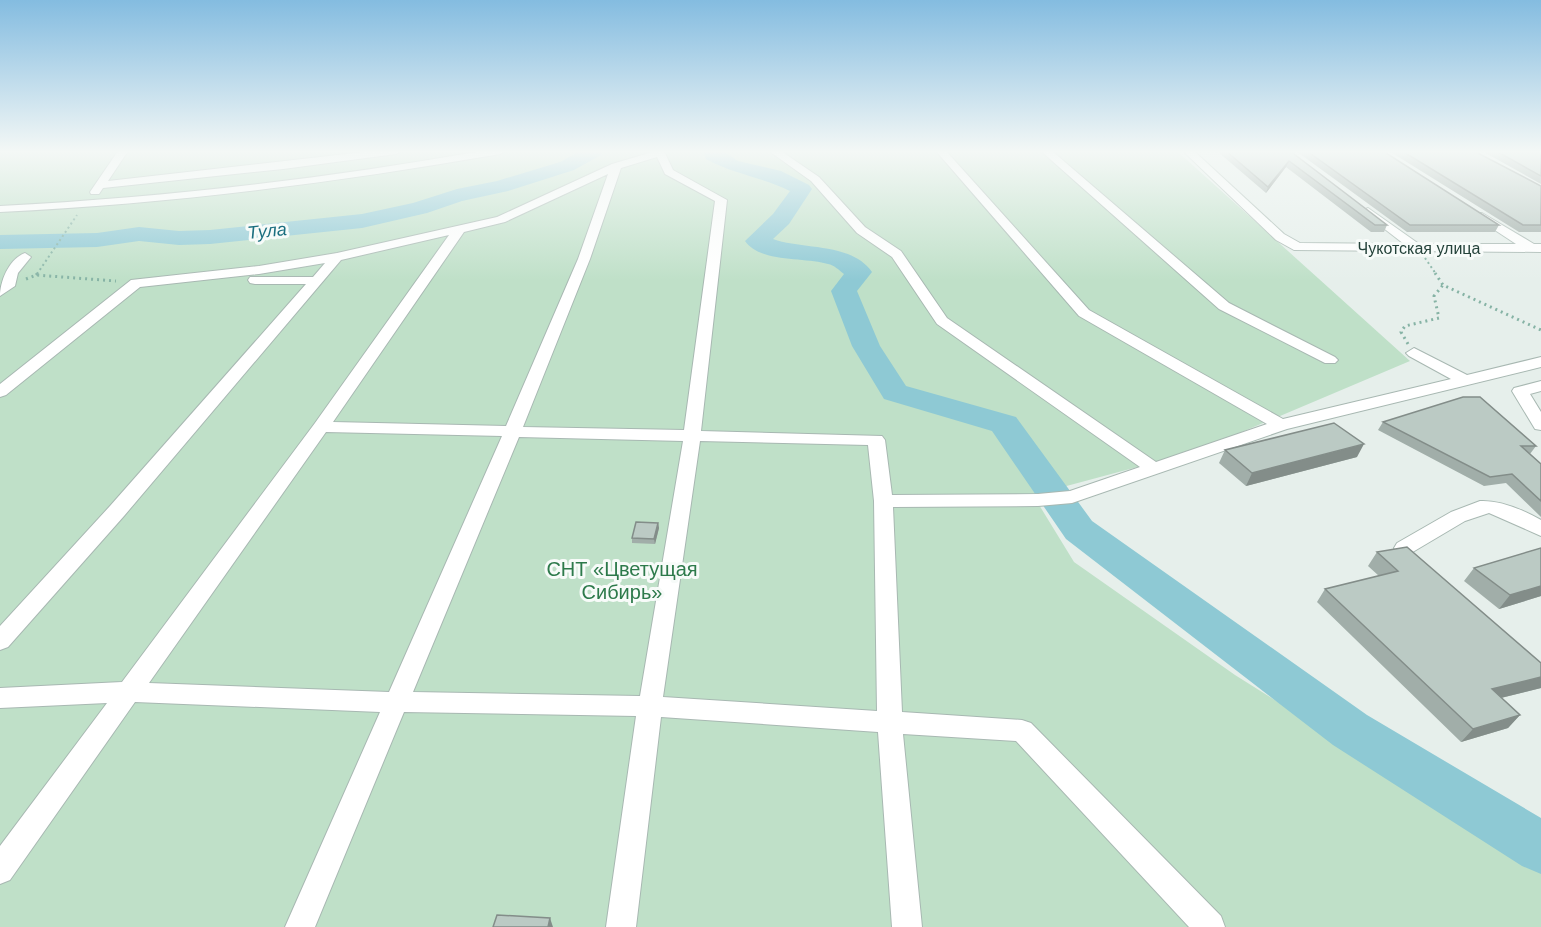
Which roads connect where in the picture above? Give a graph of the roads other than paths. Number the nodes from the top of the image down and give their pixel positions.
1 (93, 194) edge
2 (218, 194) edge
3 (556, 194) edge
4 (606, 194) edge
5 (710, 194) edge
6 (829, 194) edge
7 (978, 194) edge
8 (1096, 194) edge
9 (1234, 194) edge
10 (1362, 206) edge
11 (1464, 206) edge
12 (0, 209) edge
13 (80, 211) junction
14 (459, 230) junction
15 (1418, 248) junction
16 (1536, 248) edge
17 (25, 257) dead end
18 (337, 257) junction
19 (136, 283) junction
20 (314, 284) junction
21 (0, 292) edge
22 (1414, 353) road end
23 (1330, 360) dead end
24 (1541, 362) edge
25 (1466, 381) junction
26 (1541, 386) edge
27 (0, 393) edge
28 (1281, 425) junction
29 (1541, 425) edge
30 (321, 428) junction
31 (512, 433) junction
32 (692, 436) junction
33 (1153, 468) junction
34 (883, 501) junction
35 (1541, 529) edge
36 (1404, 548) edge
37 (0, 641) edge
38 (126, 693) junction
39 (0, 698) edge
40 (397, 702) junction
41 (650, 706) junction
42 (890, 723) junction
43 (0, 870) edge
44 (300, 927) edge
45 (621, 927) edge
46 (907, 927) edge
47 (1210, 927) edge

1 - 13 street
2 - 13 street
3 - 14 street
4 - 31 street
5 - 32 street
6 - 33 street
7 - 28 street
8 - 23 street
9 - 15 street, Чукотская улица
10 - 15 street
11 - 16 street
12 - 13 street
14 - 18 street
14 - 30 street
15 - 16 street, Чукотская улица
17 - 21 street
18 - 19 street
18 - 20 street
19 - 20 street
19 - 27 street
20 - 37 street
22 - 25 street
24 - 25 street
25 - 28 street
26 - 29 street
28 - 33 street
30 - 31 street
30 - 38 street
31 - 32 street
31 - 40 street
32 - 34 street
32 - 41 street
33 - 34 street
34 - 42 street
35 - 36 street
38 - 39 street
38 - 40 street
38 - 43 street
40 - 41 street
40 - 44 street
41 - 42 street
41 - 45 street
42 - 46 street
42 - 47 street

